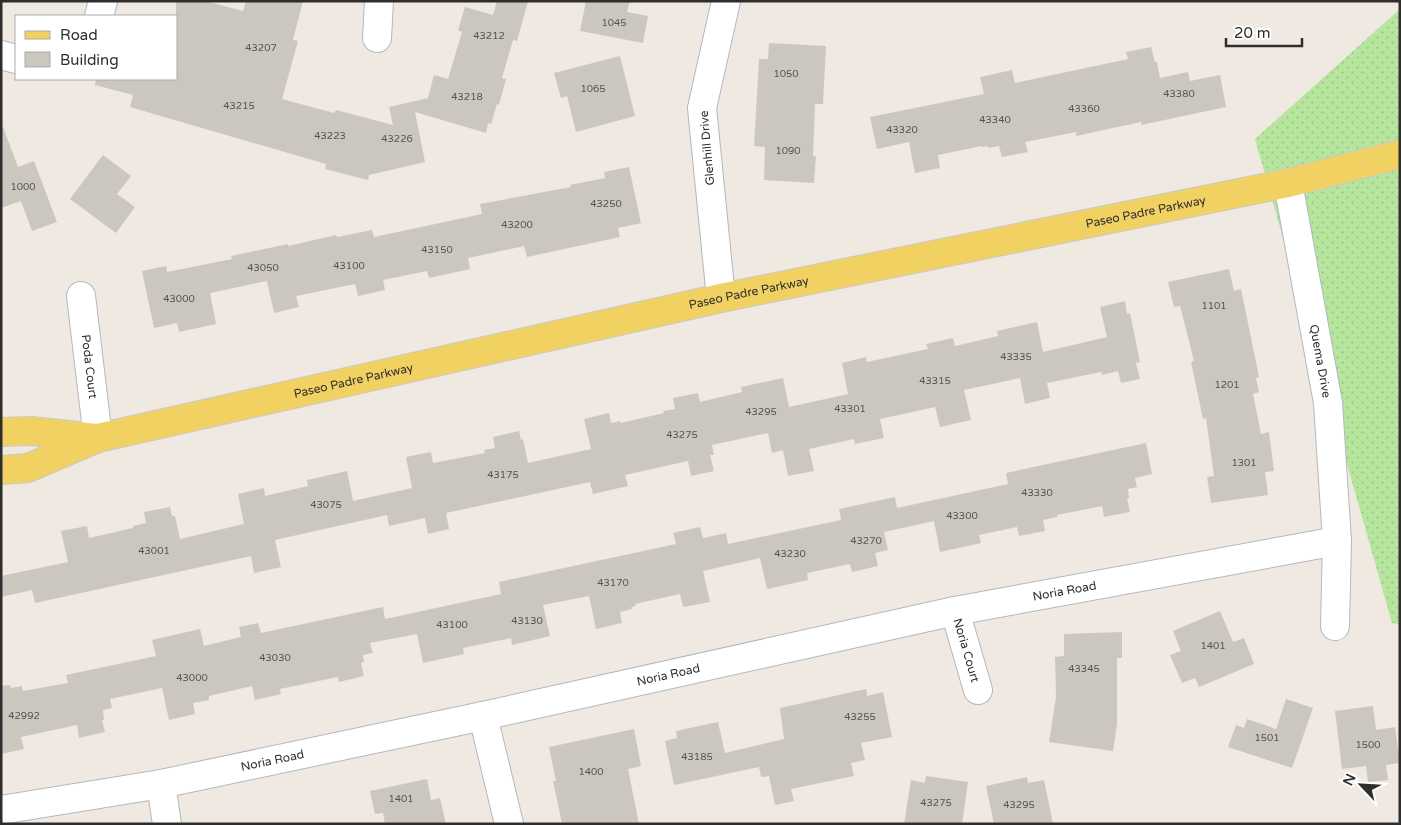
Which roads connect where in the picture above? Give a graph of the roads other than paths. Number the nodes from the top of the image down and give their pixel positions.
1 (103, 1) edge
2 (379, 1) edge
3 (726, 1) edge
4 (99, 15) edge
5 (377, 38) dead end
6 (1, 55) edge
7 (15, 59) edge
8 (1400, 154) edge
9 (1288, 183) junction
10 (81, 296) dead end
11 (722, 298) junction
12 (1, 432) edge
13 (98, 438) junction
14 (1, 470) edge
15 (1337, 541) junction
16 (955, 611) junction
17 (1334, 626) dead end
18 (978, 690) dead end
19 (483, 716) junction
20 (161, 784) junction
21 (1, 810) edge
22 (166, 824) edge
23 (509, 824) edge

1 - 4 street
2 - 5 street
3 - 11 street, Glenhill Drive
6 - 7 street
8 - 9 main road, Paseo Padre Parkway
9 - 11 main road, Paseo Padre Parkway
9 - 15 street, Quema Drive
10 - 13 street, Poda Court
11 - 13 main road, Paseo Padre Parkway
12 - 13 main road, Paseo Padre Parkway
13 - 14 main road, Paseo Padre Parkway
15 - 16 street, Noria Road
15 - 17 street, Quema Drive
16 - 18 street, Noria Court
16 - 19 street, Noria Road
19 - 20 street, Noria Road
19 - 23 street
20 - 21 street, Noria Road
20 - 22 street

